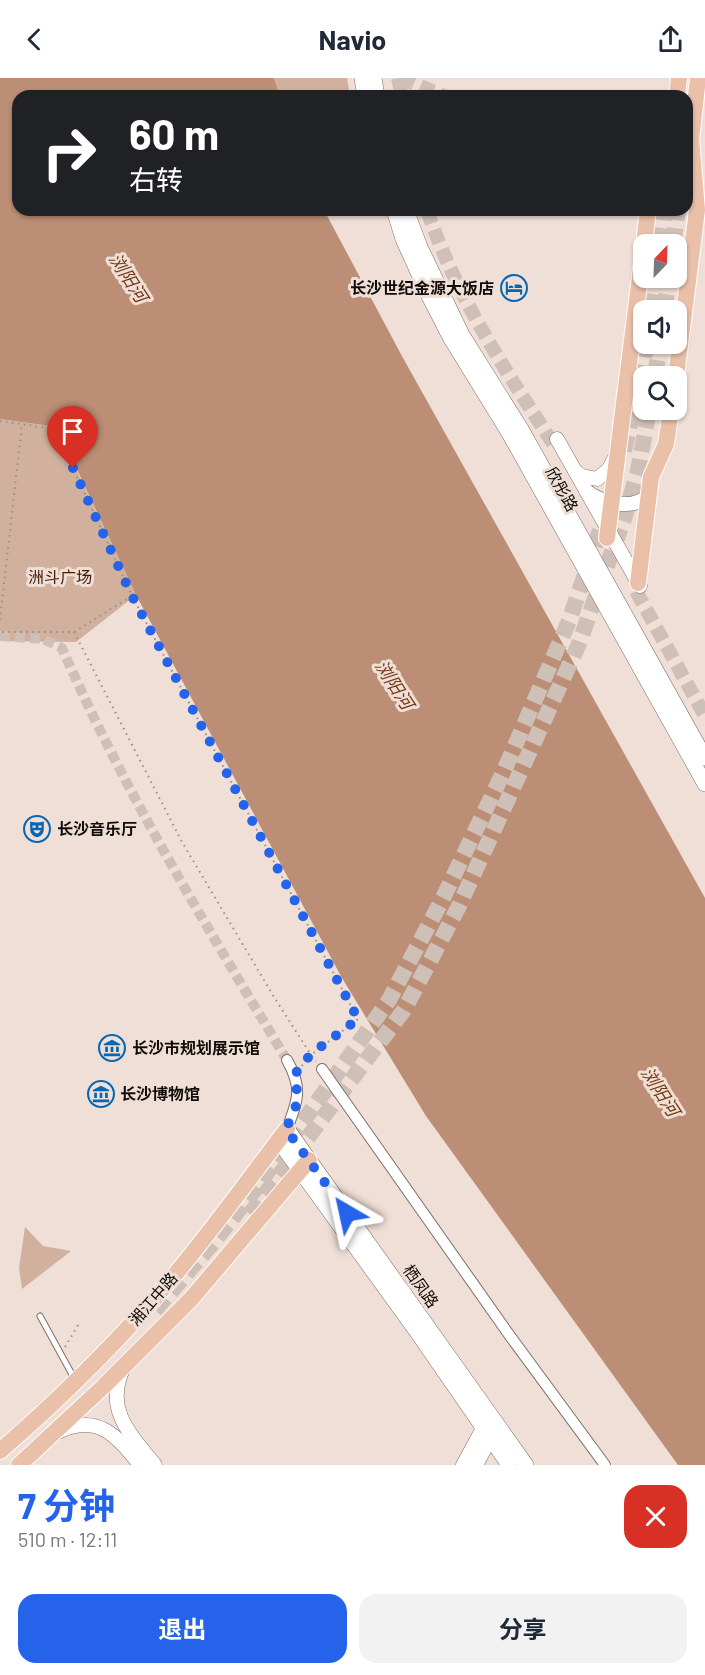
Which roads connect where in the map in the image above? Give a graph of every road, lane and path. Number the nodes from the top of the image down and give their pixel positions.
1 (699, 78) edge
2 (693, 124) edge
3 (693, 154) edge
4 (695, 169) edge
5 (396, 216) edge
6 (408, 216) edge
7 (647, 216) edge
8 (645, 234) edge
9 (639, 288) edge
10 (677, 366) edge
11 (670, 420) edge
12 (0, 421) edge
13 (22, 424) junction
14 (556, 442) tunnel mouth
15 (618, 449) junction
16 (575, 475) junction
17 (587, 493) junction
18 (648, 495) junction
19 (611, 502) junction
20 (607, 533) junction
21 (639, 587) joint
22 (132, 596) junction
23 (0, 620) edge
24 (0, 632) edge
25 (74, 632) junction
26 (705, 758) edge
27 (705, 784) edge
28 (311, 1054) junction
29 (286, 1060) tunnel mouth
30 (322, 1069) joint
31 (295, 1074) junction
32 (282, 1134) junction
33 (304, 1165) junction
34 (40, 1316) dead end
35 (80, 1322) dead end
36 (60, 1354) junction
37 (125, 1365) junction
38 (77, 1382) junction
39 (490, 1426) junction
40 (53, 1434) junction
41 (0, 1451) edge
42 (19, 1465) edge
43 (140, 1465) edge
44 (154, 1465) edge
45 (463, 1465) edge
46 (476, 1465) edge
47 (509, 1465) edge
48 (526, 1465) edge
49 (605, 1465) edge

1 - 2 main road
3 - 4 main road
4 - 10 main road
5 - 27 main road, 欣彤路
6 - 26 main road, 欣彤路
7 - 8 main road
9 - 15 main road
11 - 18 main road
12 - 13 path
13 - 22 path
13 - 23 path
14 - 16 street
15 - 16 street
15 - 19 main road
16 - 17 street
16 - 20 street
17 - 19 street
17 - 20 street
18 - 19 street
18 - 21 main road
19 - 20 main road
20 - 21 street
22 - 25 path
22 - 28 path
24 - 25 path
25 - 28 path
28 - 30 path
28 - 31 path
29 - 31 street
30 - 49 street
31 - 32 street
32 - 33 main road, 栖凤路
32 - 38 main road, 湘江中路
33 - 37 main road, 湘江中路
33 - 39 main road, 栖凤路
34 - 36 lane
35 - 36 path
36 - 38 lane
37 - 40 main road, 湘江中路
37 - 44 street
38 - 41 main road, 湘江中路
39 - 45 street
39 - 46 street
39 - 47 main road, 栖凤路
39 - 48 main road, 栖凤路
40 - 42 main road, 湘江中路
40 - 43 street

